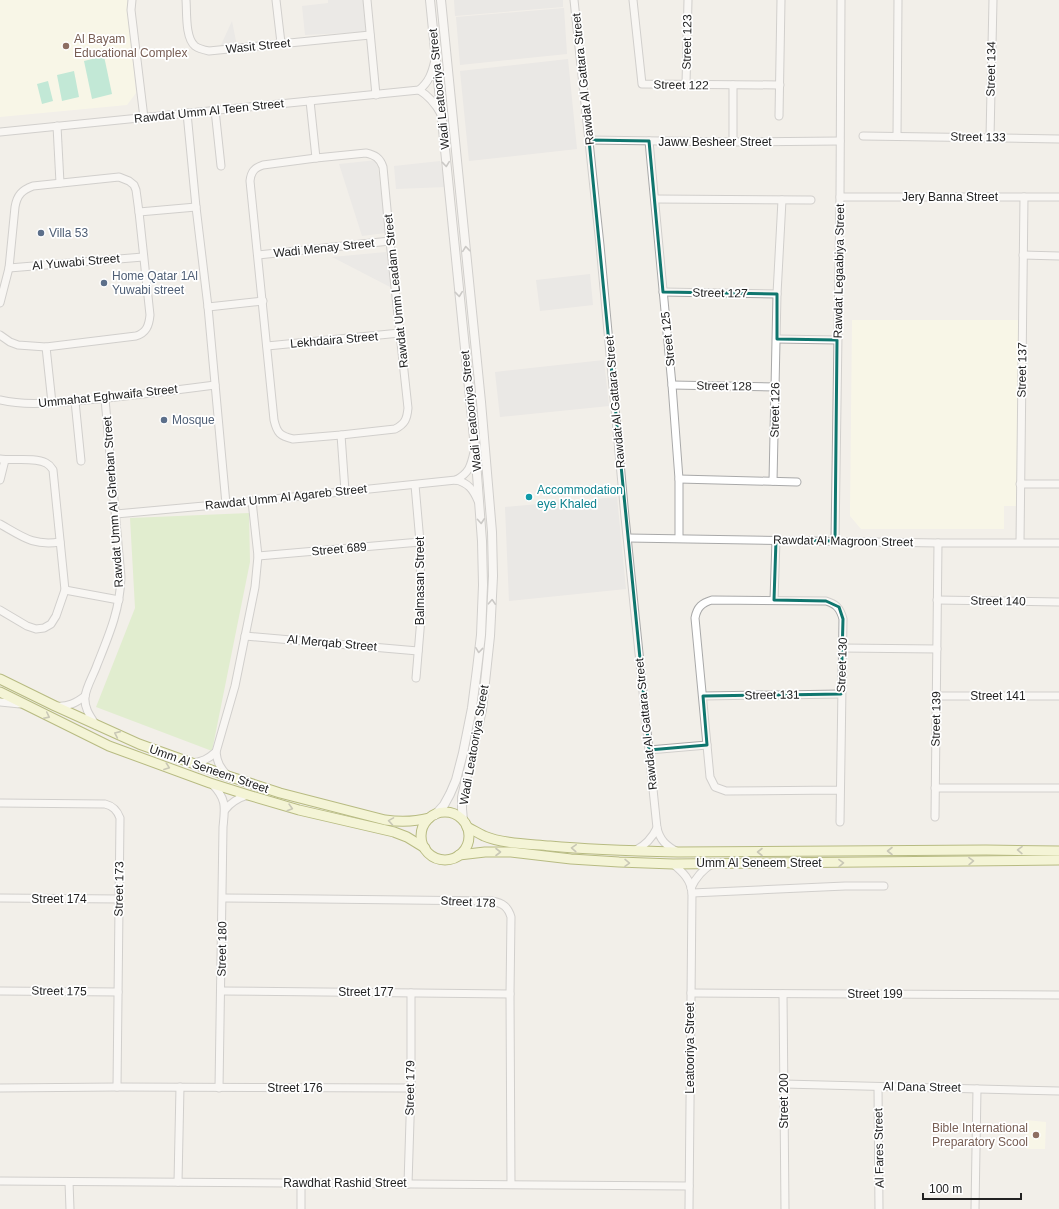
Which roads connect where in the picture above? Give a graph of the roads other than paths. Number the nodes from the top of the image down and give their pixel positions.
1 (132, 0) edge
2 (186, 0) edge
3 (276, 0) edge
4 (367, 0) edge
5 (430, 0) edge
6 (441, 0) edge
7 (574, 0) edge
8 (633, 0) edge
9 (688, 0) edge
10 (782, 0) edge
11 (841, 0) edge
12 (898, 0) edge
13 (993, 0) edge
14 (370, 35) junction
15 (281, 43) junction
16 (436, 57) junction
17 (686, 84) junction
18 (733, 85) junction
19 (780, 85) junction
20 (419, 90) junction
21 (376, 95) junction
22 (310, 101) junction
23 (215, 110) junction
24 (187, 113) junction
25 (441, 116) junction
26 (779, 116) dead end
27 (144, 118) junction
28 (57, 126) junction
29 (0, 132) edge
30 (863, 136) dead end
31 (896, 136) junction
32 (990, 137) junction
33 (1059, 139) edge
34 (589, 140) junction
35 (840, 141) junction
36 (649, 142) junction
37 (733, 142) junction
38 (316, 158) junction
39 (222, 166) dead end
40 (60, 183) junction
41 (840, 197) junction
42 (1024, 197) junction
43 (1059, 197) edge
44 (655, 198) junction
45 (782, 200) junction
46 (811, 200) dead end
47 (196, 207) junction
48 (139, 212) junction
49 (390, 242) junction
50 (258, 255) junction
51 (1023, 255) junction
52 (1059, 256) edge
53 (143, 257) junction
54 (9, 268) junction
55 (663, 292) junction
56 (777, 294) junction
57 (263, 301) junction
58 (0, 304) edge
59 (208, 307) junction
60 (400, 333) junction
61 (0, 335) edge
62 (777, 339) junction
63 (837, 340) junction
64 (267, 346) junction
65 (46, 347) junction
66 (215, 385) junction
67 (672, 385) junction
68 (776, 386) junction
69 (105, 399) junction
70 (0, 400) edge
71 (75, 401) junction
72 (52, 403) junction
73 (341, 435) junction
74 (475, 448) junction
75 (2, 459) edge
76 (81, 461) dead end
77 (679, 479) junction
78 (0, 480) edge
79 (456, 480) junction
80 (773, 481) junction
81 (797, 482) dead end
82 (1020, 484) junction
83 (1059, 484) edge
84 (415, 485) junction
85 (345, 491) junction
86 (252, 501) junction
87 (226, 504) junction
88 (480, 504) junction
89 (116, 514) junction
90 (0, 524) edge
91 (628, 538) junction
92 (679, 538) junction
93 (776, 540) junction
94 (835, 541) junction
95 (60, 542) junction
96 (420, 542) junction
97 (1020, 542) junction
98 (938, 543) junction
99 (1059, 543) edge
100 (258, 556) junction
101 (65, 590) junction
102 (119, 600) junction
103 (774, 600) junction
104 (937, 600) junction
105 (1059, 602) edge
106 (0, 610) edge
107 (245, 636) junction
108 (842, 648) junction
109 (937, 649) junction
110 (418, 651) junction
111 (416, 678) dead end
112 (0, 679) edge
113 (0, 692) edge
114 (841, 694) junction
115 (85, 696) junction
116 (703, 696) junction
117 (936, 696) junction
118 (1059, 696) edge
119 (0, 702) edge
120 (22, 704) junction
121 (55, 706) junction
122 (96, 725) junction
123 (707, 745) junction
124 (649, 750) junction
125 (216, 752) junction
126 (191, 763) junction
127 (228, 776) junction
128 (210, 783) junction
129 (935, 788) junction
130 (1059, 788) edge
131 (840, 790) junction
132 (248, 796) junction
133 (0, 803) edge
134 (225, 810) junction
135 (432, 817) junction
136 (935, 818) dead end
137 (840, 822) dead end
138 (465, 824) junction
139 (657, 828) junction
140 (425, 848) junction
141 (634, 851) junction
142 (1059, 851) edge
143 (678, 852) junction
144 (459, 856) junction
145 (1059, 860) edge
146 (673, 864) junction
147 (712, 864) junction
148 (884, 886) dead end
149 (692, 890) junction
150 (0, 898) edge
151 (223, 898) junction
152 (119, 899) junction
153 (0, 991) edge
154 (221, 991) junction
155 (118, 992) junction
156 (411, 993) junction
157 (691, 993) junction
158 (510, 994) junction
159 (783, 994) junction
160 (1059, 995) edge
161 (784, 1084) junction
162 (117, 1086) junction
163 (878, 1086) junction
164 (180, 1087) junction
165 (0, 1088) edge
166 (219, 1088) junction
167 (411, 1088) junction
168 (976, 1089) junction
169 (1059, 1091) edge
170 (0, 1181) edge
171 (69, 1182) junction
172 (178, 1182) junction
173 (301, 1183) junction
174 (408, 1184) junction
175 (511, 1184) junction
176 (690, 1186) junction
177 (70, 1209) edge
178 (301, 1209) edge
179 (689, 1209) edge
180 (785, 1209) edge
181 (879, 1209) edge
182 (975, 1209) edge

1 - 27 street
2 - 15 street, Wasit Street
3 - 15 street
4 - 14 street
5 - 16 street, Wadi Leatooriya Street
138 -> 6 street, Wadi Leatooriya Street
7 - 34 street, Rawdat Al Gattara Street
8 - 17 street, Street 122
9 - 17 street, Street 123
10 - 19 street
11 - 35 street, Rawdat Legaabiya Street
12 - 31 street
13 - 32 street, Street 134
14 - 15 street, Wasit Street
14 - 21 street
16 - 20 street
16 - 25 street, Wadi Leatooriya Street
17 - 18 street, Street 122
18 - 19 street, Street 122
18 - 37 street
19 - 26 street
20 - 21 street, Rawdat Umm Al Teen Street
20 - 25 street
21 - 22 street, Rawdat Umm Al Teen Street
22 - 23 street, Rawdat Umm Al Teen Street
22 - 38 street
23 - 24 street, Rawdat Umm Al Teen Street
23 - 39 street
24 - 27 street, Rawdat Umm Al Teen Street
24 - 47 street
25 -> 74 street, Wadi Leatooriya Street
27 - 28 street, Rawdat Umm Al Teen Street
28 - 29 street, Rawdat Umm Al Teen Street
28 - 40 street
30 - 31 street, Street 133
31 - 32 street, Street 133
32 - 33 street, Street 133
34 - 36 street, Jaww Besheer Street
34 - 91 street, Rawdat Al Gattara Street
35 - 37 street, Jaww Besheer Street
35 - 41 street, Rawdat Legaabiya Street
36 - 37 street, Jaww Besheer Street
36 - 44 street, Street 125
38 - 49 street, Rawdat Umm Leadam Street
38 - 50 street, Rawdat Umm Leadam Street
40 - 48 street
40 - 54 street
41 - 42 street, Jery Banna Street
41 - 63 street, Rawdat Legaabiya Street
42 - 43 street, Jery Banna Street
42 - 51 street, Street 137
44 - 45 street
44 - 55 street, Street 125
45 - 46 street
45 - 56 street, Street 126
47 - 48 street
47 - 59 street
48 - 53 street
49 - 50 street, Wadi Menay Street
49 - 60 street, Rawdat Umm Leadam Street
50 - 57 street, Rawdat Umm Leadam Street
51 - 52 street
51 - 82 street, Street 137
53 - 54 street, Al Yuwabi Street
53 - 65 street
54 - 58 street
55 - 56 street, Street 127
55 - 67 street, Street 125
56 - 62 street, Street 126
57 - 59 street
57 - 64 street, Rawdat Umm Leadam Street
59 - 66 street
60 - 64 street, Lekhdaira Street
60 - 73 street, Rawdat Umm Leadam Street
61 - 65 street
62 - 63 street
62 - 68 street, Street 126
63 - 94 street, Rawdat Legaabiya Street
64 - 73 street, Rawdat Umm Leadam Street
65 - 72 street
66 - 69 street, Ummahat Eghwaifa Street
66 - 87 street
67 - 68 street, Street 128
67 - 77 street, Street 125
68 - 80 street, Street 126
69 - 71 street, Ummahat Eghwaifa Street
69 - 89 street, Rawdat Umm Al Gherban Street
70 - 72 street, Ummahat Eghwaifa Street
71 - 72 street, Ummahat Eghwaifa Street
71 - 76 street
73 - 85 street
74 - 79 street
74 - 88 street, Wadi Leatooriya Street
75 - 78 street
75 - 95 street
77 - 80 street
77 - 92 street, Street 125
79 - 84 street, Rawdat Umm Al Agareb Street
79 - 88 street
80 - 81 street
82 - 83 street
82 - 97 street, Street 137
84 - 85 street, Rawdat Umm Al Agareb Street
84 - 96 street, Balmasan Street
85 - 86 street, Rawdat Umm Al Agareb Street
86 - 87 street, Rawdat Umm Al Agareb Street
86 - 100 street
87 - 89 street, Rawdat Umm Al Agareb Street
88 -> 135 street, Wadi Leatooriya Street
89 - 102 street, Rawdat Umm Al Gherban Street
90 - 95 street
91 - 92 street, Rawdat Al Magroon Street
91 - 124 street, Rawdat Al Gattara Street
92 - 93 street, Rawdat Al Magroon Street
93 - 94 street, Rawdat Al Magroon Street
93 - 103 street
94 - 98 street, Rawdat Al Magroon Street
95 - 101 street
96 - 100 street, Street 689
96 - 110 street, Balmasan Street
97 - 98 street, Rawdat Al Magroon Street
97 - 99 street, Rawdat Al Magroon Street
98 - 104 street, Street 139
100 - 107 street
101 - 102 street
101 - 106 street
102 - 115 street, Rawdat Umm Al Gherban Street
103 - 108 street, Street 130
103 - 116 street, Street 130
104 - 105 street, Street 140
104 - 109 street, Street 139
107 - 110 street, Al Merqab Street
107 - 125 street
108 - 109 street
108 - 114 street, Street 130
109 - 117 street, Street 139
110 - 111 street, Balmasan Street
112 - 121 main road, Umm Al Seneem Street
113 - 120 main road, Umm Al Seneem Street
114 - 116 street, Street 131
114 - 131 street, Street 130
115 - 121 street
115 - 122 street
116 - 123 street, Street 130
117 - 118 street, Street 141
117 - 129 street, Street 139
119 - 120 street
120 -> 128 main road, Umm Al Seneem Street
121 - 122 main road, Umm Al Seneem Street
126 -> 122 main road, Umm Al Seneem Street
123 - 124 street
123 - 131 street, Street 130
124 - 139 street, Rawdat Al Gattara Street
125 - 126 street
125 - 127 street
126 - 127 main road, Umm Al Seneem Street
135 -> 127 main road, Umm Al Seneem Street
128 - 132 main road, Umm Al Seneem Street
128 - 134 street, Street 180
129 - 130 street
129 - 136 street, Street 139
131 - 137 street, Street 130
132 - 134 street
132 -> 140 main road, Umm Al Seneem Street
133 - 152 street, Street 173
134 - 151 street, Street 180
135 - 138 main road
135 - 140 main road
141 -> 138 main road, Umm Al Seneem Street
138 - 144 main road
139 - 141 street
139 - 143 street, Rawdat Al Gattara Street
140 - 144 main road
141 - 143 main road, Umm Al Seneem Street
142 -> 143 main road, Umm Al Seneem Street
144 -> 146 main road, Umm Al Seneem Street
147 -> 145 main road, Umm Al Seneem Street
146 - 147 main road, Umm Al Seneem Street
146 - 149 street
147 - 149 street, Leatooriya Street
148 - 149 street
149 - 157 street, Leatooriya Street
150 - 152 street, Street 174
151 - 154 street, Street 180
151 - 158 street, Street 178
152 - 155 street, Street 173
153 - 155 street, Street 175
154 - 156 street, Street 177
154 - 166 street, Street 180
155 - 162 street, Street 173
156 - 158 street, Street 177
156 - 167 street, Street 179
157 - 159 street, Street 199
157 - 176 street, Leatooriya Street
158 - 175 street, Street 178
159 - 160 street, Street 199
159 - 161 street, Street 200
161 - 163 street, Al Dana Street
161 - 180 street, Street 200
162 - 164 street, Street 176
162 - 165 street, Street 176
163 - 168 street, Al Dana Street
163 - 181 street, Al Fares Street
164 - 166 street, Street 176
164 - 172 street
166 - 167 street, Street 176
167 - 174 street, Street 179
168 - 169 street, Al Dana Street
168 - 182 street
170 - 171 street, Rawdhat Rashid Street
171 - 172 street, Rawdhat Rashid Street
171 - 177 street
172 - 173 street, Rawdhat Rashid Street
173 - 174 street, Rawdhat Rashid Street
173 - 178 street
174 - 175 street, Rawdhat Rashid Street
175 - 176 street, Rawdhat Rashid Street
176 - 179 street, Leatooriya Street

